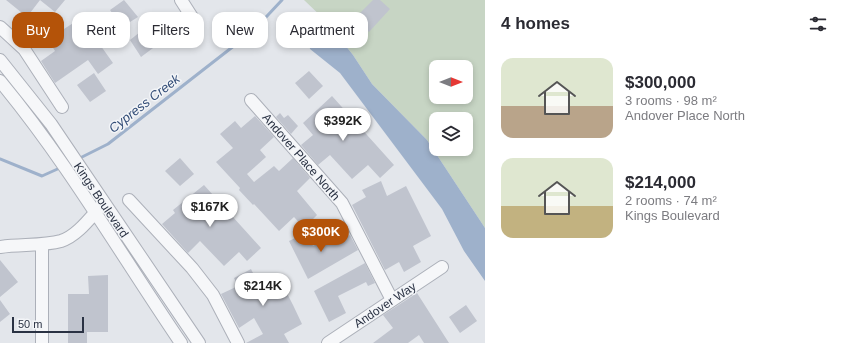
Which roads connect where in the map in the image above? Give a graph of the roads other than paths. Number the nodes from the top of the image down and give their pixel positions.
1 (181, 0) edge
2 (189, 12) edge
3 (0, 27) edge
4 (0, 60) edge
5 (0, 81) edge
6 (251, 100) dead end
7 (62, 107) dead end
8 (61, 151) junction
9 (129, 200) dead end
10 (100, 208) junction
11 (42, 244) junction
12 (0, 247) edge
13 (442, 267) dead end
14 (392, 300) junction
15 (42, 343) edge
16 (181, 343) edge
17 (199, 343) edge
18 (238, 343) edge
19 (328, 343) edge

1 - 2 street
3 - 7 street
4 - 8 street, Kings Boulevard
5 - 8 street, Kings Boulevard
6 - 14 street, Andover Place North
8 - 10 street, Kings Boulevard
9 - 18 street
10 - 11 street
10 - 16 street, Kings Boulevard
10 - 17 street, Kings Boulevard
11 - 12 street
11 - 15 street
13 - 14 street, Andover Way
14 - 19 street, Andover Way

